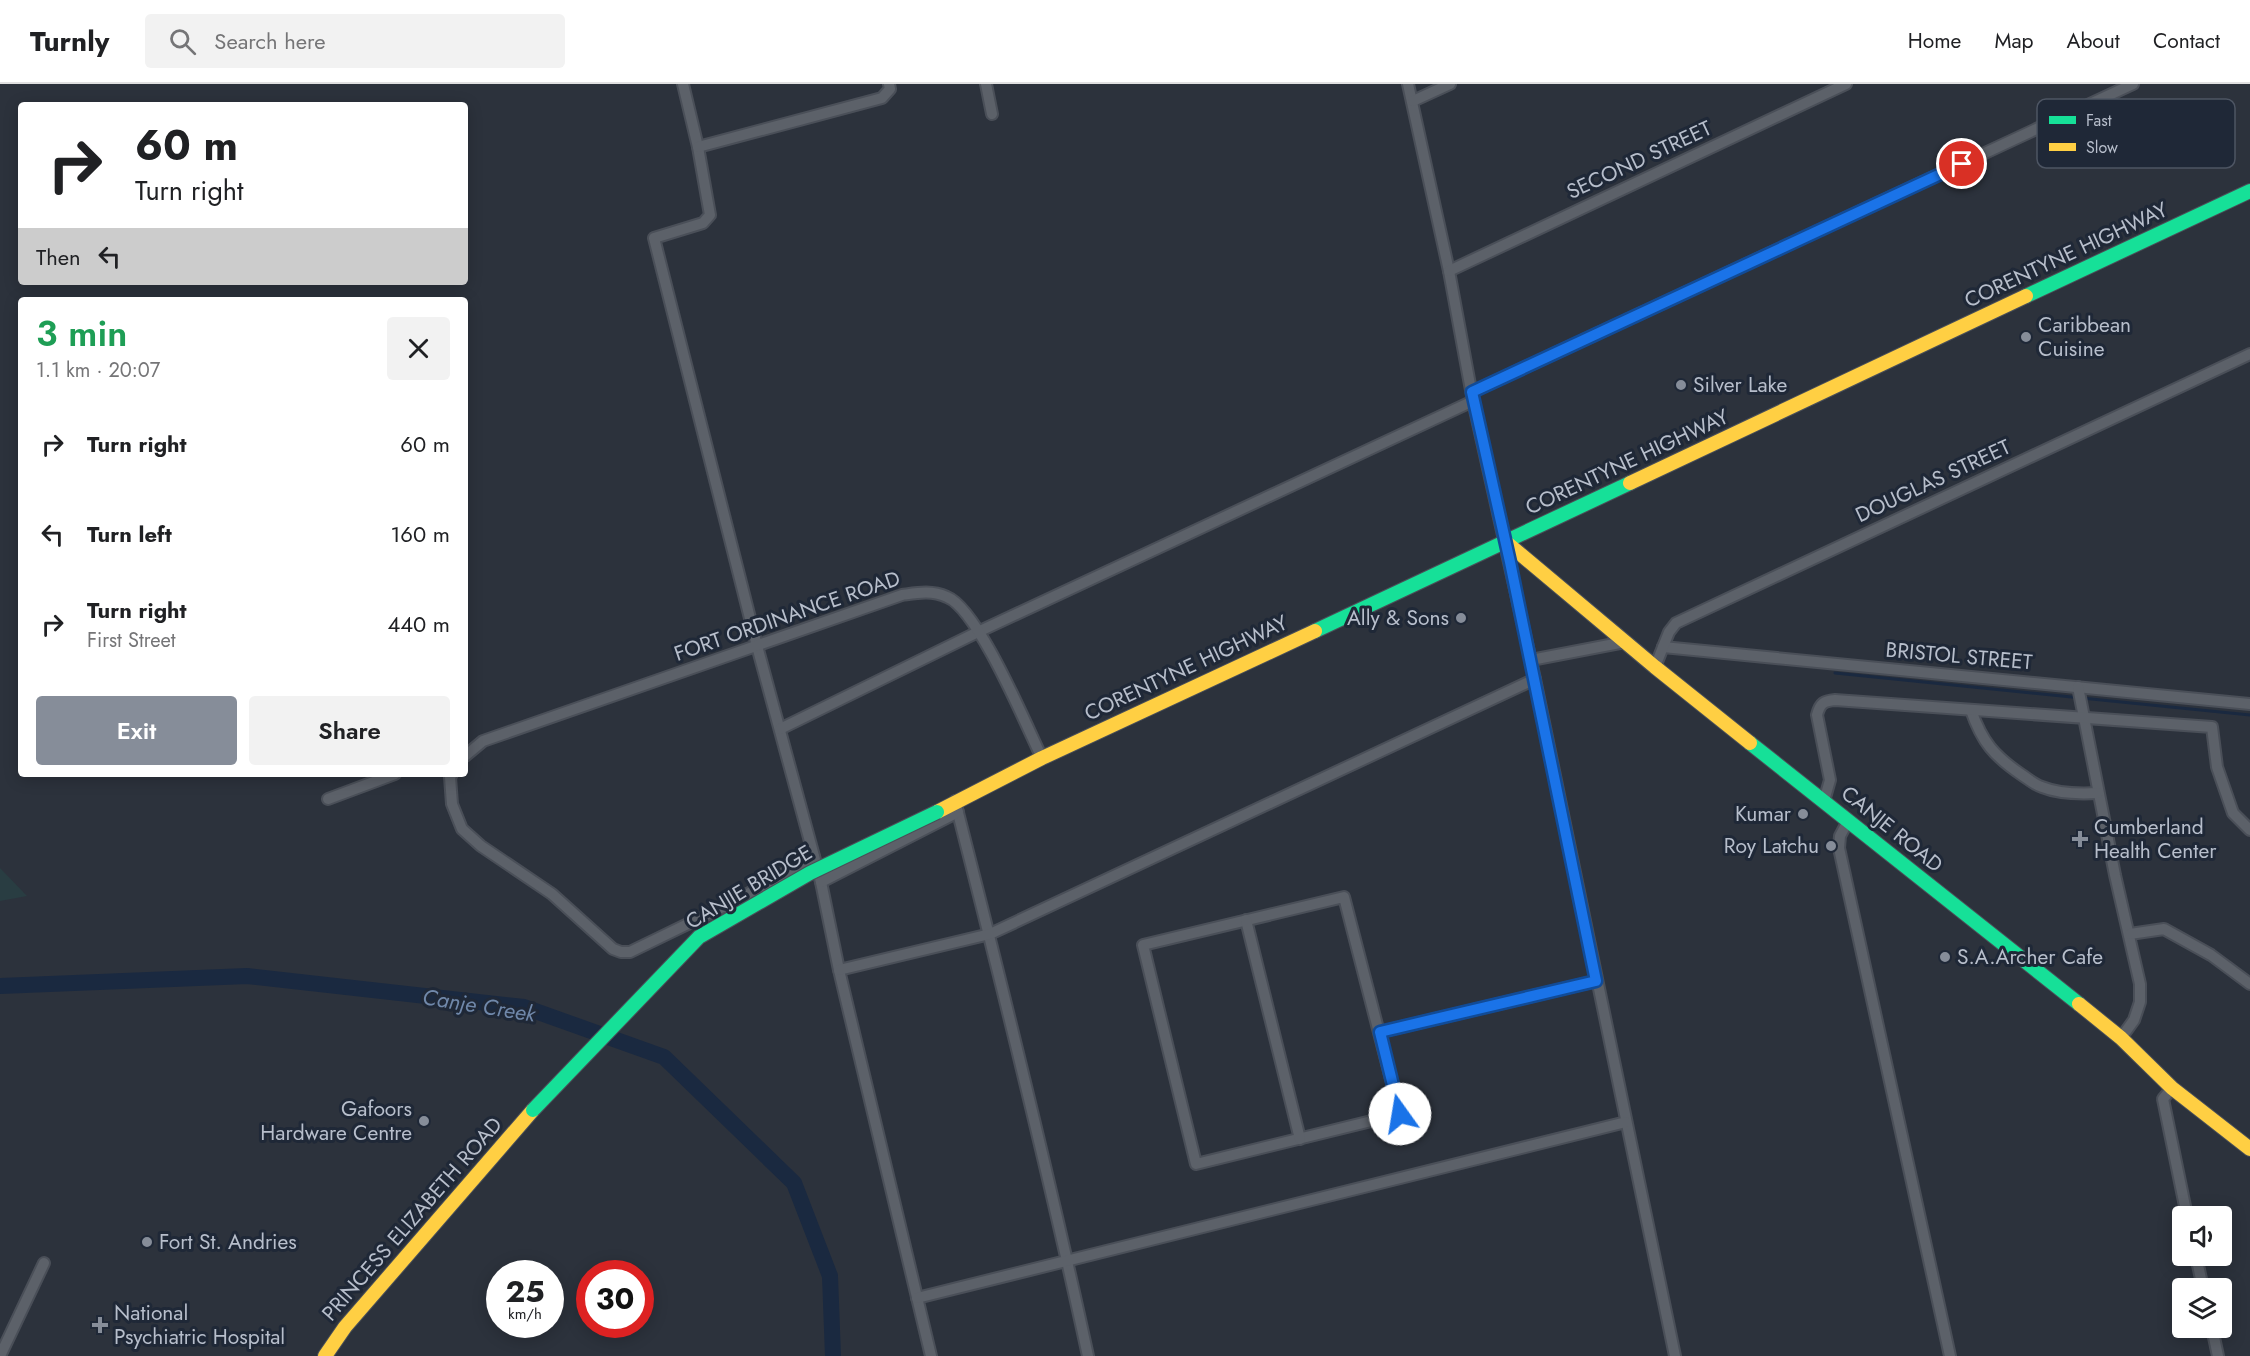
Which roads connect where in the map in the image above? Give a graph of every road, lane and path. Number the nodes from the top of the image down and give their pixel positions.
1 (683, 84) edge
2 (890, 84) edge
3 (986, 84) edge
4 (1408, 84) edge
5 (1450, 84) edge
6 (1846, 84) edge
7 (2133, 84) edge
8 (2101, 99) edge
9 (1413, 101) junction
10 (992, 114) dead end
11 (2037, 130) edge
12 (698, 147) junction
13 (2250, 191) edge
14 (1449, 271) junction
15 (2250, 354) edge
16 (1473, 397) junction
17 (1506, 542) junction
18 (980, 631) junction
19 (1625, 642) junction
20 (757, 646) junction
21 (1663, 647) junction
22 (1531, 660) junction
23 (1655, 666) junction
24 (1535, 679) junction
25 (2078, 687) junction
26 (2250, 704) edge
27 (1971, 710) junction
28 (2084, 716) junction
29 (780, 729) junction
30 (468, 754) edge
31 (1042, 758) junction
32 (387, 777) edge
33 (450, 777) edge
34 (2098, 793) junction
35 (328, 799) dead end
36 (1824, 801) junction
37 (957, 806) junction
38 (1848, 821) junction
39 (2250, 830) edge
40 (814, 858) junction
41 (821, 882) junction
42 (1246, 920) junction
43 (990, 934) junction
44 (2130, 934) junction
45 (839, 970) junction
46 (1596, 981) junction
47 (2250, 984) edge
48 (1380, 1032) junction
49 (2121, 1038) junction
50 (2172, 1088) junction
51 (533, 1110) joint
52 (1626, 1122) junction
53 (1300, 1139) junction
54 (2250, 1149) edge
55 (2185, 1206) edge
56 (1068, 1261) junction
57 (45, 1263) dead end
58 (917, 1298) junction
59 (2214, 1338) edge
60 (0, 1356) edge
61 (325, 1356) edge
62 (931, 1356) edge
63 (1088, 1356) edge
64 (1675, 1356) edge
65 (1950, 1356) edge
66 (2218, 1356) edge

1 - 12 street
2 - 12 street
3 - 10 street
4 - 9 street
5 - 9 street
6 - 14 street, SECOND STREET
7 - 8 street
9 - 14 street
11 - 16 street
12 - 20 street
13 - 17 main road, CORENTYNE HIGHWAY
14 - 16 street
15 - 21 street, DOUGLAS STREET
16 - 17 street
16 - 18 street
17 - 19 main road, CANJE ROAD
17 - 22 street
17 - 31 main road, CORENTYNE HIGHWAY
18 - 20 street, FORT ORDINANCE ROAD
18 - 29 street
18 - 31 street, FORT ORDINANCE ROAD
19 - 22 street
19 - 23 main road, CANJE ROAD
20 - 29 street
20 - 30 street, FORT ORDINANCE ROAD
21 - 23 street, DOUGLAS STREET
21 - 25 street, BRISTOL STREET
22 - 24 street
23 - 36 main road, CANJE ROAD
24 - 43 street
24 - 46 street
25 - 26 street, BRISTOL STREET
25 - 28 street
27 - 28 street
27 - 34 street
27 - 36 street
28 - 34 street
28 - 39 street
29 - 40 street
31 - 37 main road, CORENTYNE HIGHWAY
32 - 35 street
33 - 40 street
34 - 44 street
36 - 38 main road, CANJE ROAD
37 - 41 street
37 - 43 street
37 - 51 main road, CANJIE BRIDGE, bridge
38 - 49 main road, CANJE ROAD
38 - 65 street
40 - 41 street
41 - 45 street
42 - 48 street
42 - 53 street
42 - 53 street
43 - 45 street
43 - 56 street
44 - 47 street
44 - 49 street
45 - 58 street
46 - 48 street
46 - 52 street
48 - 53 street
49 - 50 main road, CANJE ROAD
50 - 54 main road, CANJE ROAD
50 - 55 street
51 - 61 main road, PRINCESS ELIZABETH ROAD
52 - 56 street
52 - 64 street
56 - 58 street
56 - 63 street
57 - 60 street
58 - 62 street
59 - 66 street

